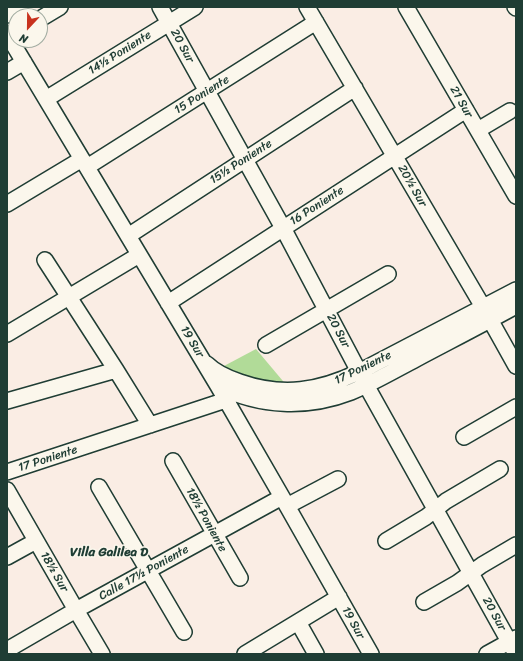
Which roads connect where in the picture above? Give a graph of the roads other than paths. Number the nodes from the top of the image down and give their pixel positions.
1 (20, 7) edge
2 (60, 7) edge
3 (160, 7) edge
4 (195, 7) edge
5 (307, 7) edge
6 (406, 7) edge
7 (7, 15) edge
8 (48, 15) edge
9 (316, 22) junction
10 (169, 23) junction
11 (17, 48) edge
12 (24, 62) junction
13 (7, 72) edge
14 (355, 88) junction
15 (207, 91) junction
16 (46, 99) junction
17 (466, 110) junction
18 (510, 111) dead end
19 (478, 130) junction
20 (395, 156) junction
21 (245, 159) junction
22 (84, 163) junction
23 (516, 196) edge
24 (7, 204) edge
25 (283, 228) junction
26 (128, 236) junction
27 (139, 255) junction
28 (46, 260) dead end
29 (388, 274) dead end
30 (516, 290) edge
31 (69, 297) junction
32 (168, 303) junction
33 (516, 306) edge
34 (326, 310) junction
35 (487, 313) junction
36 (7, 334) edge
37 (266, 345) dead end
38 (202, 360) junction
39 (516, 366) edge
40 (116, 370) junction
41 (359, 372) junction
42 (366, 385) junction
43 (218, 386) junction
44 (226, 400) junction
45 (7, 401) edge
46 (516, 407) edge
47 (150, 426) junction
48 (464, 437) dead end
49 (174, 461) dead end
50 (500, 469) dead end
51 (7, 472) edge
52 (338, 480) dead end
53 (99, 487) dead end
54 (7, 490) edge
55 (285, 502) junction
56 (435, 510) junction
57 (214, 534) junction
58 (36, 541) junction
59 (386, 541) dead end
60 (516, 545) edge
61 (7, 557) edge
62 (147, 571) junction
63 (470, 573) junction
64 (240, 578) dead end
65 (339, 597) junction
66 (424, 602) dead end
67 (76, 610) junction
68 (298, 622) junction
69 (184, 632) dead end
70 (514, 644) edge
71 (7, 651) edge
72 (8, 654) edge
73 (102, 654) edge
74 (246, 654) edge
75 (316, 654) edge
76 (371, 654) edge
77 (486, 654) edge

1 - 7 street
2 - 8 street
3 - 10 street, 20 Sur
4 - 10 street, 14½ Poniente
5 - 9 street, 20½ Sur
6 - 17 street, 21 Sur
9 - 14 street, 20½ Sur
9 - 15 street, 15 Poniente
10 - 15 street, 20 Sur
10 - 16 street, 14½ Poniente
11 - 12 street, 19 Sur
12 - 13 street
12 - 16 street, 19 Sur
14 - 20 street, 20½ Sur
14 - 21 street, 15½ Poniente
15 - 21 street, 20 Sur
15 - 22 street, 15 Poniente
16 - 22 street, 19 Sur
17 - 19 street, 21 Sur
17 - 20 street, 16 Poniente
18 - 19 street
19 - 23 street, 21 Sur
20 - 25 street, 16 Poniente
20 - 35 street, 20½ Sur
21 - 25 street, 20 Sur
21 - 26 street, 15½ Poniente
22 - 24 street, 15 Poniente
22 - 26 street, 19 Sur
25 - 32 street, 16 Poniente
25 - 34 street, 20 Sur
26 - 27 street, 19 Sur
27 - 31 street
27 - 32 street, 19 Sur
28 - 31 street
29 - 34 street
30 - 35 street, 17 Poniente
31 - 36 street
31 - 40 street
32 - 38 street, 19 Sur
33 - 35 street, 17 Poniente
34 - 37 street
34 - 41 street, 20 Sur
35 - 39 street, 20½ Sur
35 - 41 street, 17 Poniente
35 - 42 street, 17 Poniente
38 - 41 street, 17 Poniente
38 - 43 street, 19 Sur
40 - 45 street
40 - 47 street
41 - 42 street, 20 Sur
42 - 43 street, 17 Poniente
42 - 56 street, 20 Sur
43 - 44 street, 19 Sur
44 - 47 street, 17 Poniente
44 - 55 street, 19 Sur
46 - 48 street
47 - 51 street, 17 Poniente
49 - 57 street, 18½ Poniente
50 - 56 street
52 - 55 street, Calle 17½ Poniente
53 - 62 street
54 - 58 street, 18½ Sur
55 - 57 street, Calle 17½ Poniente
55 - 65 street, 19 Sur
56 - 59 street
56 - 63 street, 20 Sur
57 - 62 street, Calle 17½ Poniente
57 - 64 street, 18½ Poniente
58 - 61 street
58 - 67 street, 18½ Sur
60 - 63 street
62 - 67 street, Calle 17½ Poniente
62 - 69 street
63 - 66 street
63 - 70 street, 20 Sur
65 - 68 street
65 - 76 street, 19 Sur
67 - 71 street, Calle 17½ Poniente
67 - 73 street, 18½ Sur
68 - 74 street
68 - 75 street
70 - 77 street
71 - 72 street

